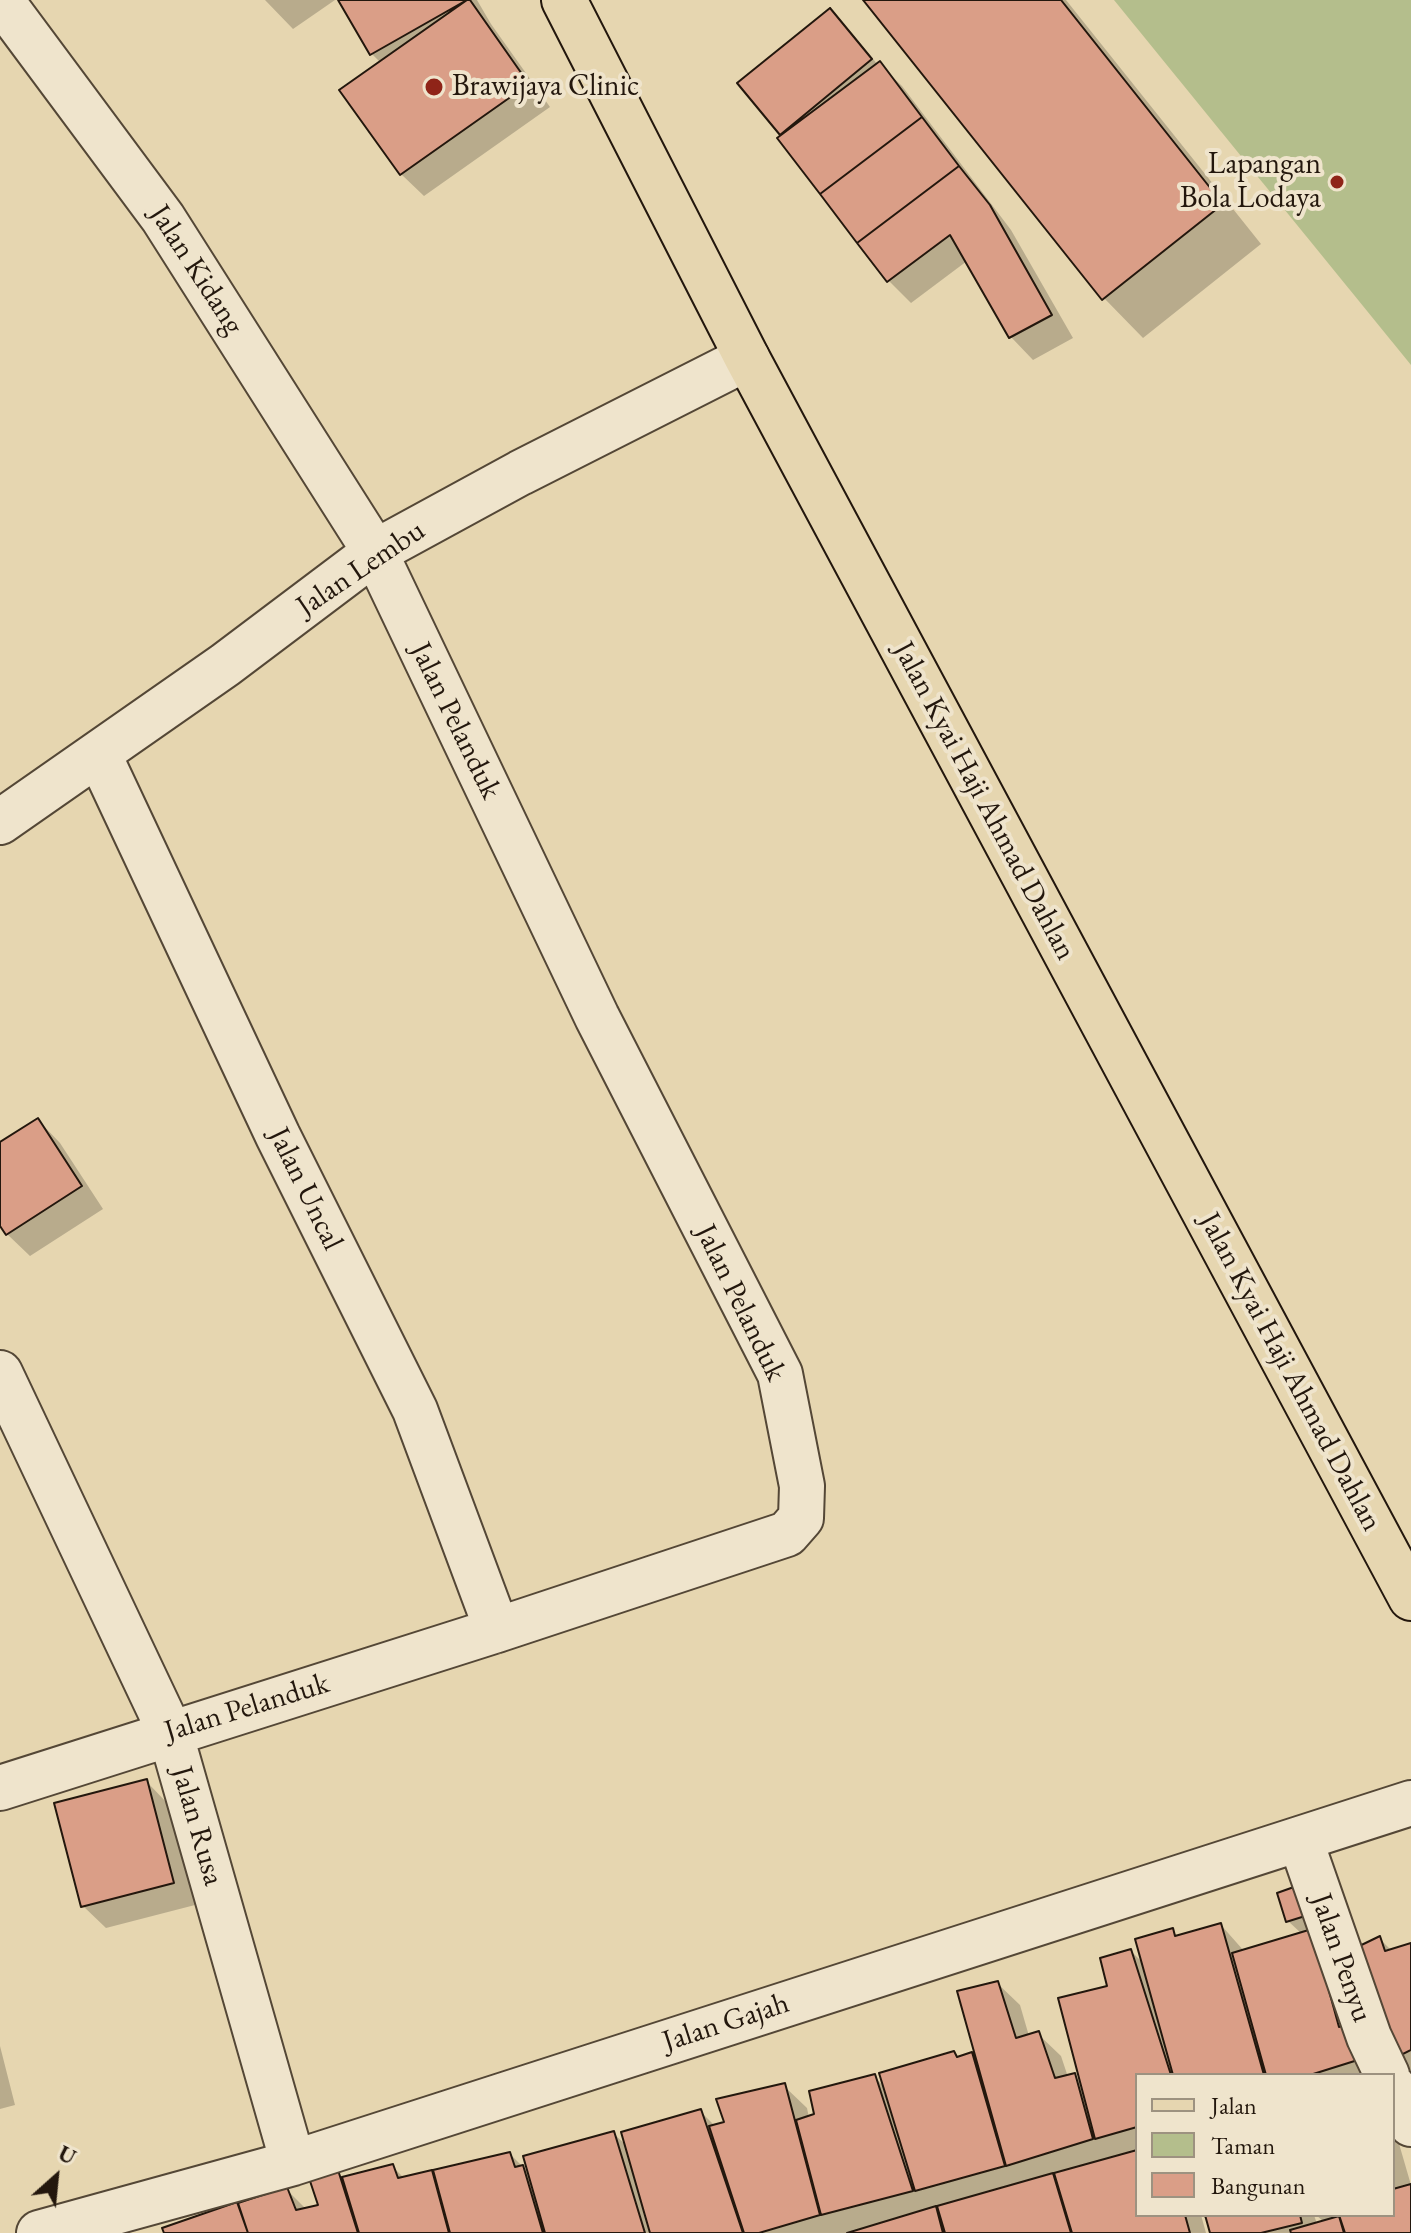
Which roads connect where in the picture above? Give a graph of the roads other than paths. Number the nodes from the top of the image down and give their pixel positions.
1 (577, 6) edge
2 (3, 8) edge
3 (747, 358) junction
4 (375, 552) junction
5 (99, 755) junction
6 (0, 822) edge
7 (0, 1373) edge
8 (1411, 1598) edge
9 (497, 1630) junction
10 (170, 1732) junction
11 (0, 1788) edge
12 (1411, 1803) edge
13 (1300, 1839) junction
14 (1386, 2073) edge
15 (1395, 2091) edge
16 (1411, 2124) edge
17 (293, 2163) junction
18 (39, 2233) edge

1 - 3 main road, Jalan Kyai Haji Ahmad Dahlan
2 - 4 street, Jalan Kidang
3 - 4 street, Jalan Lembu
3 - 8 main road, Jalan Kyai Haji Ahmad Dahlan
4 - 5 street, Jalan Lembu
4 - 9 street, Jalan Pelanduk
5 - 6 street, Jalan Lembu
5 - 9 street, Jalan Uncal
7 - 10 street, Jalan Rusa
9 - 10 street, Jalan Pelanduk
10 - 11 street, Jalan Pelanduk
10 - 17 street, Jalan Rusa
12 - 13 street, Jalan Gajah
13 - 14 street, Jalan Penyu
13 - 17 street, Jalan Gajah
15 - 16 street
17 - 18 street, Jalan Gajah

